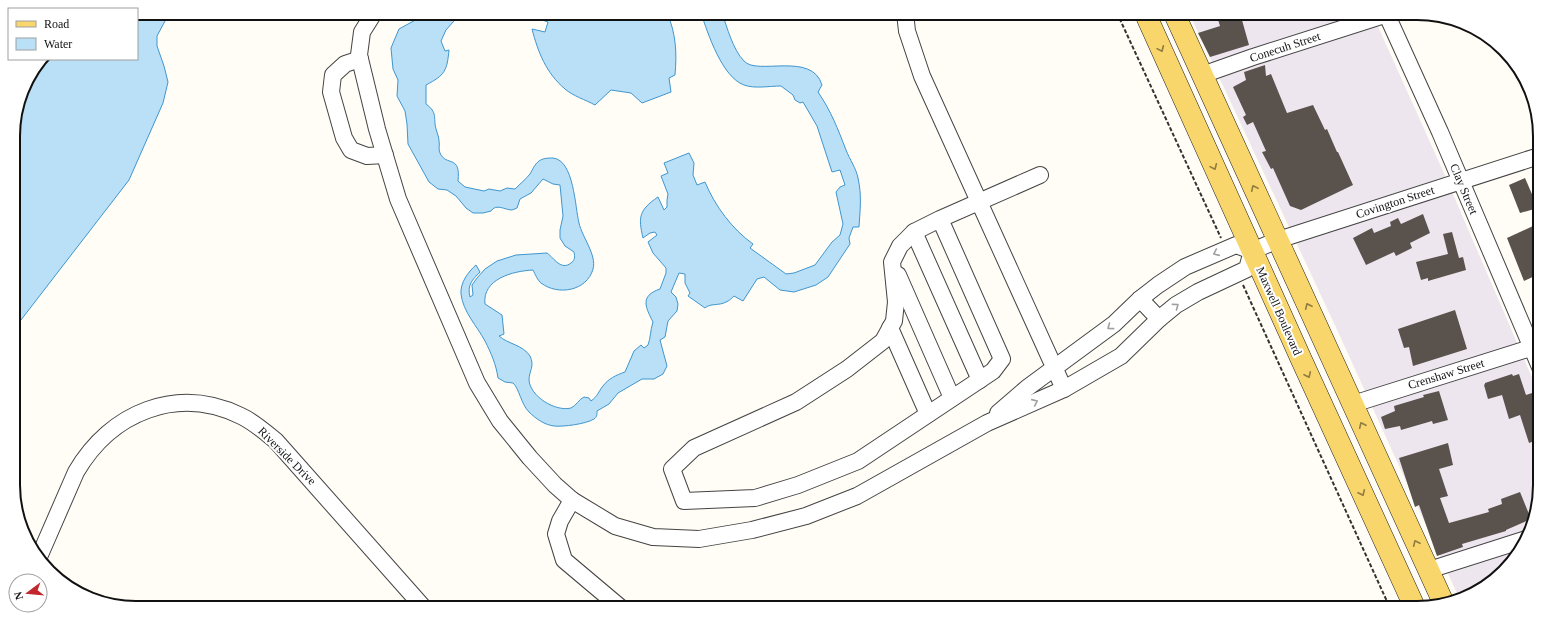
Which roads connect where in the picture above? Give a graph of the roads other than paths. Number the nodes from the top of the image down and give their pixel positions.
1 (370, 20) edge
2 (906, 20) edge
3 (1148, 20) edge
4 (1177, 20) edge
5 (1367, 20) edge
6 (1391, 20) edge
7 (360, 59) junction
8 (1202, 75) junction
9 (385, 155) junction
10 (1533, 158) edge
11 (1040, 175) dead end
12 (1460, 180) junction
13 (979, 202) junction
14 (940, 219) junction
15 (914, 232) junction
16 (1278, 240) junction
17 (1252, 251) junction
18 (892, 262) junction
19 (1140, 299) junction
20 (1159, 319) junction
21 (890, 328) junction
22 (1533, 342) edge
23 (1533, 347) edge
24 (1053, 368) junction
25 (980, 380) junction
26 (1064, 389) junction
27 (952, 398) junction
28 (1353, 404) junction
29 (928, 414) junction
30 (987, 423) junction
31 (572, 500) junction
32 (1377, 526) junction
33 (1517, 542) edge
34 (42, 551) edge
35 (1429, 570) junction
36 (1442, 598) edge
37 (418, 601) edge
38 (613, 601) edge
39 (1412, 601) edge

1 - 7 street
2 - 13 street
3 -> 17 main road, Maxwell Boulevard
4 - 8 main road
5 - 8 street, Conecuh Street
6 - 12 street, Clay Street
7 - 9 street
7 - 9 street
16 -> 8 main road
9 - 31 street
10 - 12 street, Covington Street
11 - 13 street
12 - 16 street, Covington Street
12 - 22 street, Clay Street
13 - 14 street
13 - 24 street
14 - 15 street
14 - 25 street
15 - 18 street
15 - 25 street
16 - 17 street, Covington Street
28 -> 16 main road
17 -> 19 street
20 -> 17 street
17 -> 32 main road, Maxwell Boulevard
18 - 21 street
18 - 27 street
19 - 20 street
19 -> 24 street
20 - 26 street
21 - 29 street
21 - 29 street
23 - 28 street, Crenshaw Street
24 - 26 street
24 - 30 street
25 - 27 street
30 -> 26 street
27 - 29 street
35 -> 28 main road
30 - 31 street
31 - 38 street
32 - 35 main road
32 - 39 main road, Maxwell Boulevard
33 - 35 street
34 - 37 street, Riverside Drive
35 - 36 main road

